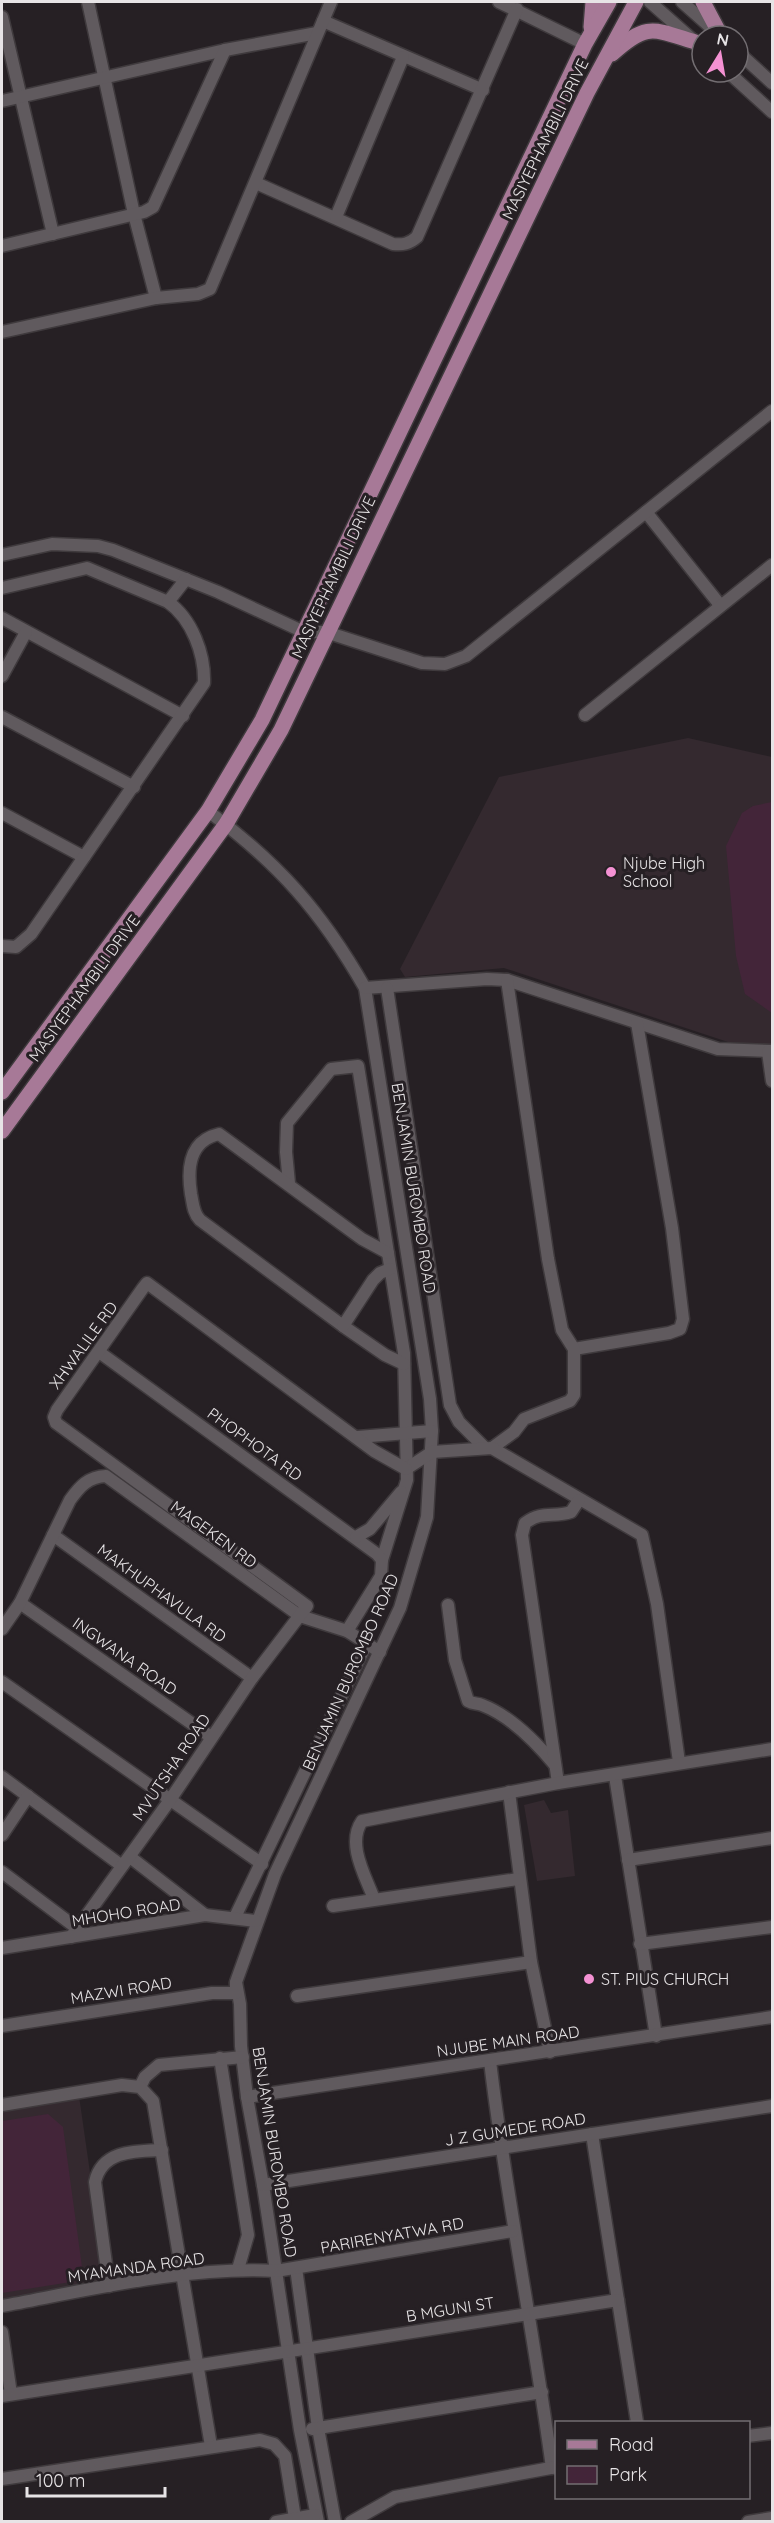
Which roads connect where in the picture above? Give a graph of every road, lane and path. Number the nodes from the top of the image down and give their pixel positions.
1 (88, 2) edge
2 (331, 2) edge
3 (499, 2) edge
4 (593, 2) edge
5 (609, 2) edge
6 (636, 2) edge
7 (650, 2) edge
8 (682, 2) edge
9 (703, 2) edge
10 (517, 9) junction
11 (2, 17) edge
12 (707, 24) edge
13 (715, 24) edge
14 (320, 27) junction
15 (690, 37) edge
16 (587, 40) junction
17 (690, 42) edge
18 (225, 50) junction
19 (403, 57) junction
20 (604, 61) junction
21 (750, 63) edge
22 (104, 76) junction
23 (772, 83) edge
24 (741, 84) edge
25 (483, 90) junction
26 (19, 96) junction
27 (2, 101) edge
28 (772, 112) edge
29 (256, 183) junction
30 (134, 213) junction
31 (336, 217) junction
32 (53, 234) junction
33 (2, 246) edge
34 (156, 298) junction
35 (2, 332) edge
36 (772, 411) edge
37 (646, 512) junction
38 (2, 555) edge
39 (772, 565) edge
40 (186, 579) junction
41 (2, 588) edge
42 (168, 602) junction
43 (720, 605) junction
44 (2, 618) edge
45 (26, 632) junction
46 (304, 632) junction
47 (326, 632) junction
48 (2, 676) edge
49 (585, 715) dead end
50 (183, 716) junction
51 (2, 717) edge
52 (134, 787) junction
53 (208, 811) junction
54 (2, 813) edge
55 (226, 824) junction
56 (84, 857) junction
57 (2, 946) edge
58 (507, 980) junction
59 (365, 988) junction
60 (387, 988) junction
61 (637, 1023) junction
62 (770, 1051) edge
63 (772, 1081) edge
64 (2, 1092) edge
65 (2, 1131) edge
66 (289, 1183) junction
67 (388, 1253) junction
68 (390, 1269) junction
69 (343, 1326) junction
70 (574, 1349) junction
71 (99, 1352) junction
72 (404, 1364) junction
73 (432, 1431) junction
74 (406, 1432) junction
75 (358, 1437) junction
76 (488, 1448) junction
77 (432, 1452) junction
78 (406, 1469) junction
79 (405, 1487) junction
80 (579, 1500) junction
81 (53, 1535) junction
82 (356, 1537) junction
83 (383, 1564) junction
84 (21, 1603) junction
85 (448, 1605) dead end
86 (300, 1616) junction
87 (2, 1629) edge
88 (346, 1631) junction
89 (367, 1643) junction
90 (380, 1652) junction
91 (252, 1678) junction
92 (2, 1682) edge
93 (211, 1737) junction
94 (772, 1749) edge
95 (679, 1762) junction
96 (556, 1766) junction
97 (615, 1776) junction
98 (2, 1777) edge
99 (558, 1783) junction
100 (509, 1792) junction
101 (28, 1796) junction
102 (170, 1800) junction
103 (2, 1835) edge
104 (772, 1838) edge
105 (628, 1860) junction
106 (126, 1861) junction
107 (262, 1864) junction
108 (2, 1872) edge
109 (518, 1879) junction
110 (374, 1899) junction
111 (333, 1906) dead end
112 (205, 1915) junction
113 (235, 1917) junction
114 (256, 1921) junction
115 (772, 1927) edge
116 (75, 1933) junction
117 (640, 1944) junction
118 (2, 1948) edge
119 (531, 1962) junction
120 (236, 1982) junction
121 (297, 1996) dead end
122 (772, 2017) edge
123 (2, 2026) edge
124 (656, 2036) junction
125 (549, 2052) junction
126 (243, 2057) junction
127 (220, 2058) junction
128 (490, 2061) junction
129 (140, 2087) junction
130 (247, 2097) junction
131 (2, 2104) edge
132 (772, 2106) edge
133 (592, 2134) junction
134 (500, 2148) junction
135 (162, 2150) junction
136 (263, 2185) junction
137 (513, 2231) junction
138 (296, 2268) junction
139 (238, 2269) junction
140 (276, 2271) junction
141 (184, 2277) junction
142 (109, 2286) junction
143 (618, 2300) junction
144 (2, 2306) edge
145 (529, 2312) junction
146 (2, 2331) edge
147 (307, 2349) junction
148 (288, 2352) junction
149 (198, 2366) junction
150 (542, 2392) junction
151 (6, 2395) edge
152 (637, 2421) edge
153 (318, 2428) junction
154 (300, 2430) junction
155 (772, 2433) edge
156 (750, 2436) edge
157 (211, 2446) junction
158 (554, 2468) edge
159 (2, 2479) edge
160 (295, 2518) junction
161 (317, 2518) edge
162 (772, 2518) edge
163 (276, 2522) edge
164 (335, 2522) edge
165 (351, 2522) edge
166 (748, 2522) edge

1 - 22 street
2 - 14 street
3 - 10 street
4 - 16 main road
5 - 16 main road, MASIYEPHAMBILI DRIVE
6 - 20 main road, MASIYEPHAMBILI DRIVE
7 - 15 street
8 - 12 street
9 - 13 main road
10 - 16 street
10 - 25 street
11 - 26 street
14 - 18 street
14 - 19 street
14 - 29 street
16 - 46 main road, MASIYEPHAMBILI DRIVE
17 - 20 main road
18 - 22 street
18 - 30 street
19 - 25 street
19 - 31 street
20 - 47 main road, MASIYEPHAMBILI DRIVE
21 - 23 street
22 - 26 street
22 - 30 street
24 - 28 street
25 - 31 street
26 - 27 street
26 - 32 street
29 - 31 street
29 - 34 street
30 - 32 street
30 - 34 street
32 - 33 street
34 - 35 street
36 - 37 street
37 - 43 street
37 - 47 street
38 - 40 street
39 - 43 street
40 - 42 street
40 - 46 street
41 - 42 street
42 - 50 street
43 - 49 street
44 - 45 street
45 - 48 street
45 - 50 street
46 - 47 street
46 - 53 main road, MASIYEPHAMBILI DRIVE
47 - 55 main road, MASIYEPHAMBILI DRIVE
50 - 52 street
51 - 52 street
52 - 56 street
53 - 55 street, BENJAMIN BUROMBO ROAD
53 - 64 main road, MASIYEPHAMBILI DRIVE
54 - 56 street
55 - 59 street, BENJAMIN BUROMBO ROAD
55 - 65 main road, MASIYEPHAMBILI DRIVE
56 - 57 street
58 - 60 street
58 - 61 street
58 - 70 street
59 - 60 street
59 - 73 street, BENJAMIN BUROMBO ROAD
60 - 76 street
61 - 62 street
61 - 70 street
62 - 63 street
66 - 67 street
66 - 67 street
66 - 69 street
67 - 68 street
68 - 69 street
68 - 72 street
69 - 72 street
70 - 76 street
71 - 75 street, XHWALILE RD
71 - 82 street, PHOPHOTA RD
71 - 86 street, XHWALILE RD
72 - 74 street
73 - 74 street
73 - 77 street, BENJAMIN BUROMBO ROAD
74 - 75 street
74 - 78 street
75 - 78 street, XHWALILE RD
76 - 77 street
76 - 80 street
77 - 78 street
77 - 90 street, BENJAMIN BUROMBO ROAD
78 - 79 street
79 - 82 street
79 - 83 street
80 - 95 street
80 - 96 street
81 - 84 street
81 - 86 street, MAGEKEN RD
81 - 91 street, MAKHUPHAVULA RD
82 - 83 street, PHOPHOTA RD
83 - 88 street
84 - 87 street
84 - 93 street, INGWANA ROAD
85 - 96 street
86 - 88 street, MAGEKEN RD
86 - 91 street, MVUTSHA ROAD
88 - 89 street, MAGEKEN RD
89 - 90 street, MAGEKEN RD
89 - 107 street
90 - 114 street, BENJAMIN BUROMBO ROAD
91 - 93 street, MVUTSHA ROAD
92 - 102 street
93 - 102 street, MVUTSHA ROAD
94 - 95 street
95 - 97 street
96 - 99 street
97 - 99 street
97 - 105 street
98 - 101 street
99 - 100 street
100 - 109 street
100 - 110 street
101 - 103 street
101 - 106 street
102 - 106 street, MVUTSHA ROAD
102 - 107 street
104 - 105 street
105 - 117 street
106 - 112 street
106 - 116 street, MVUTSHA ROAD
107 - 113 street
108 - 116 street
109 - 110 street
109 - 119 street
110 - 111 street
112 - 113 street, MHOHO ROAD
112 - 116 street, MHOHO ROAD
113 - 114 street, MHOHO ROAD
114 - 120 street, BENJAMIN BUROMBO ROAD
115 - 117 street
116 - 118 street, MHOHO ROAD
117 - 124 street
119 - 121 street
119 - 125 street
120 - 123 street, MAZWI ROAD
120 - 126 street, BENJAMIN BUROMBO ROAD
122 - 124 street, NJUBE MAIN ROAD
124 - 125 street, NJUBE MAIN ROAD
125 - 128 street, NJUBE MAIN ROAD
126 - 127 street
126 - 130 street, BENJAMIN BUROMBO ROAD
127 - 129 street
127 - 139 street
128 - 130 street, NJUBE MAIN ROAD
128 - 134 street
129 - 131 street
129 - 135 street
130 - 136 street, BENJAMIN BUROMBO ROAD
132 - 133 street, J Z GUMEDE ROAD
133 - 134 street, J Z GUMEDE ROAD
133 - 143 street
134 - 136 street, J Z GUMEDE ROAD
134 - 137 street
135 - 141 street
135 - 142 street
136 - 140 street, BENJAMIN BUROMBO ROAD
137 - 138 street, PARIRENYATWA RD
137 - 145 street
138 - 140 street, PARIRENYATWA RD
138 - 147 street
139 - 140 street, MYAMANDA ROAD
139 - 141 street, MYAMANDA ROAD
140 - 148 street, BENJAMIN BUROMBO ROAD
141 - 142 street, MYAMANDA ROAD
141 - 149 street
142 - 144 street, MYAMANDA ROAD
143 - 145 street, B MGUNI ST
143 - 152 street
145 - 147 street, B MGUNI ST
145 - 150 street
146 - 151 street
147 - 148 street, B MGUNI ST
147 - 153 street
148 - 149 street, B MGUNI ST
148 - 154 street, BENJAMIN BUROMBO ROAD
149 - 151 street, B MGUNI ST
149 - 157 street
150 - 153 street
150 - 158 street
153 - 154 street
153 - 164 street
154 - 161 street, BENJAMIN BUROMBO ROAD
155 - 156 street
157 - 159 street
157 - 160 street
158 - 165 street
160 - 161 street
160 - 163 street
162 - 166 street

